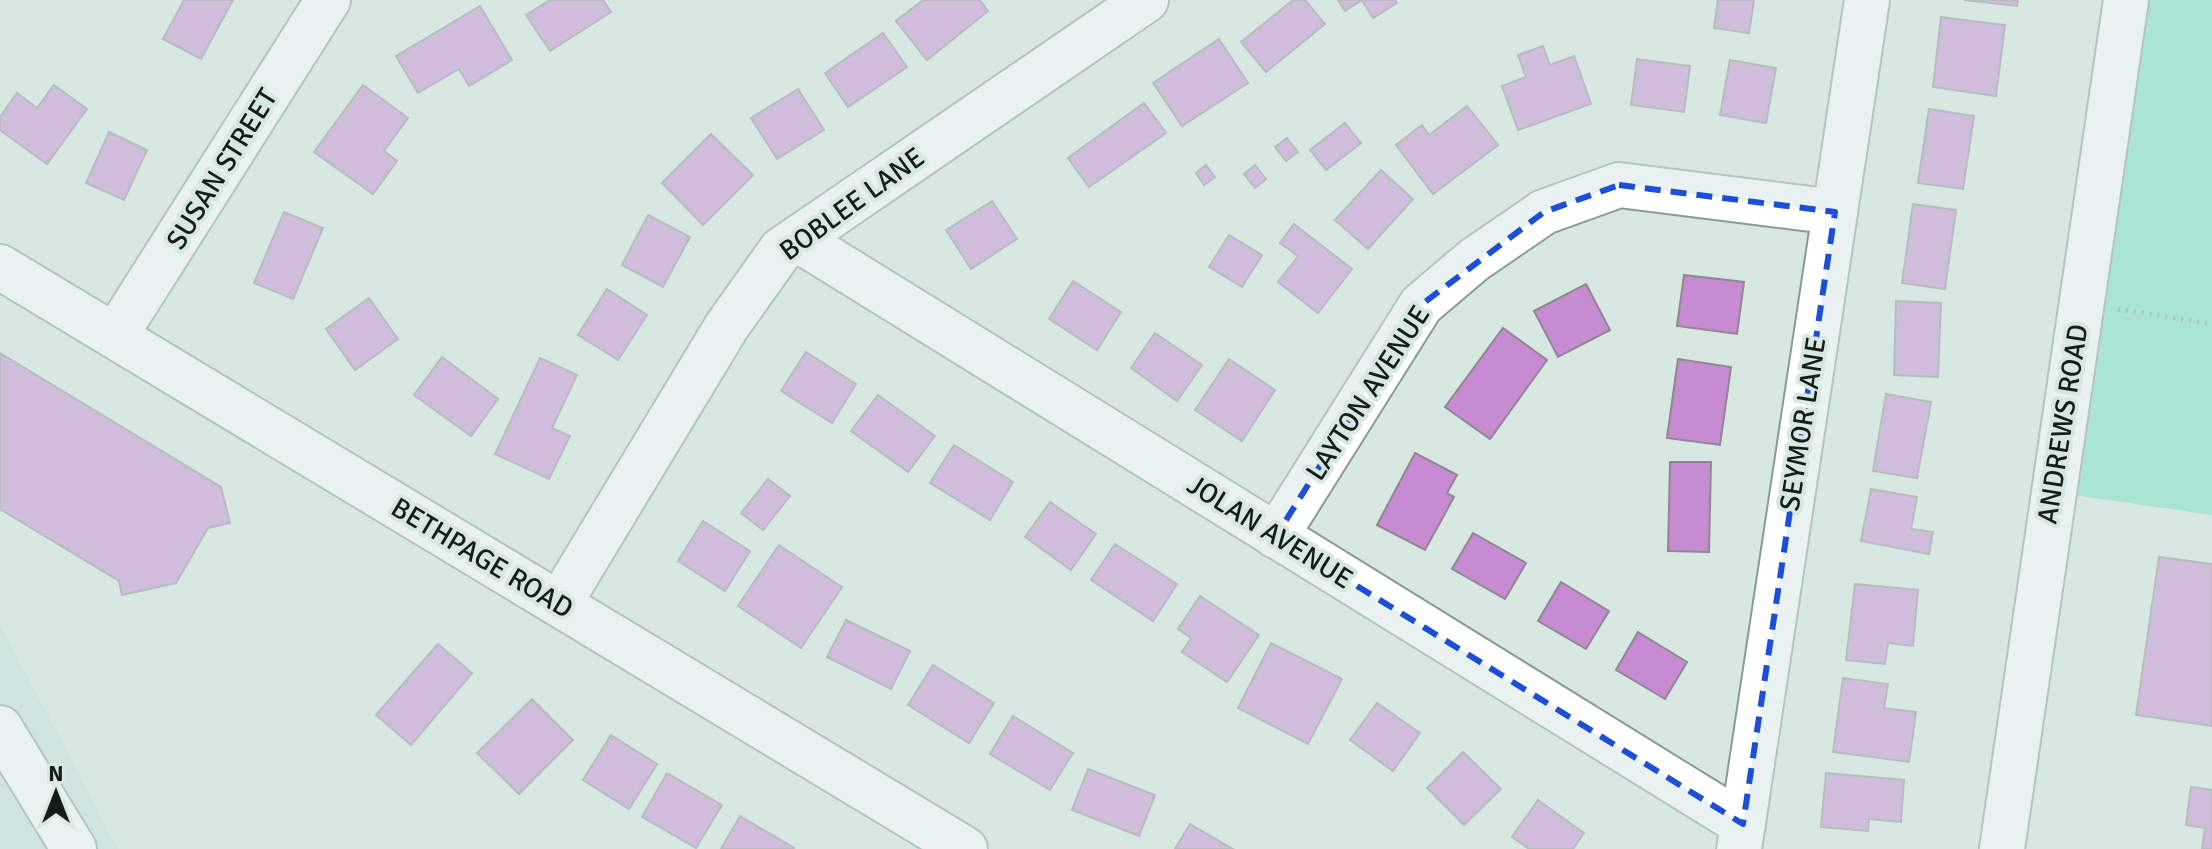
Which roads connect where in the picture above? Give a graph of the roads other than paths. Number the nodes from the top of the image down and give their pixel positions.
1 (328, 0) edge
2 (1146, 0) edge
3 (1867, 0) edge
4 (2126, 0) edge
5 (1835, 212) junction
6 (797, 239) junction
7 (0, 267) edge
8 (115, 336) junction
9 (1276, 536) junction
10 (559, 604) junction
11 (0, 728) edge
12 (1741, 836) edge
13 (74, 849) edge
14 (965, 849) edge
15 (2002, 849) edge

1 - 8 street, SUSAN STREET
2 - 6 street, BOBLEE LANE
3 - 5 street, SEYMOR LANE
4 - 15 street, ANDREWS ROAD
5 - 9 street, LAYTON AVENUE
5 - 12 street, SEYMOR LANE
6 - 9 street, JOLAN AVENUE
6 - 10 street, BOBLEE LANE
7 - 8 street, BETHPAGE ROAD
8 - 10 street, BETHPAGE ROAD
9 - 12 street, JOLAN AVENUE
10 - 14 street, BETHPAGE ROAD
11 - 13 street

